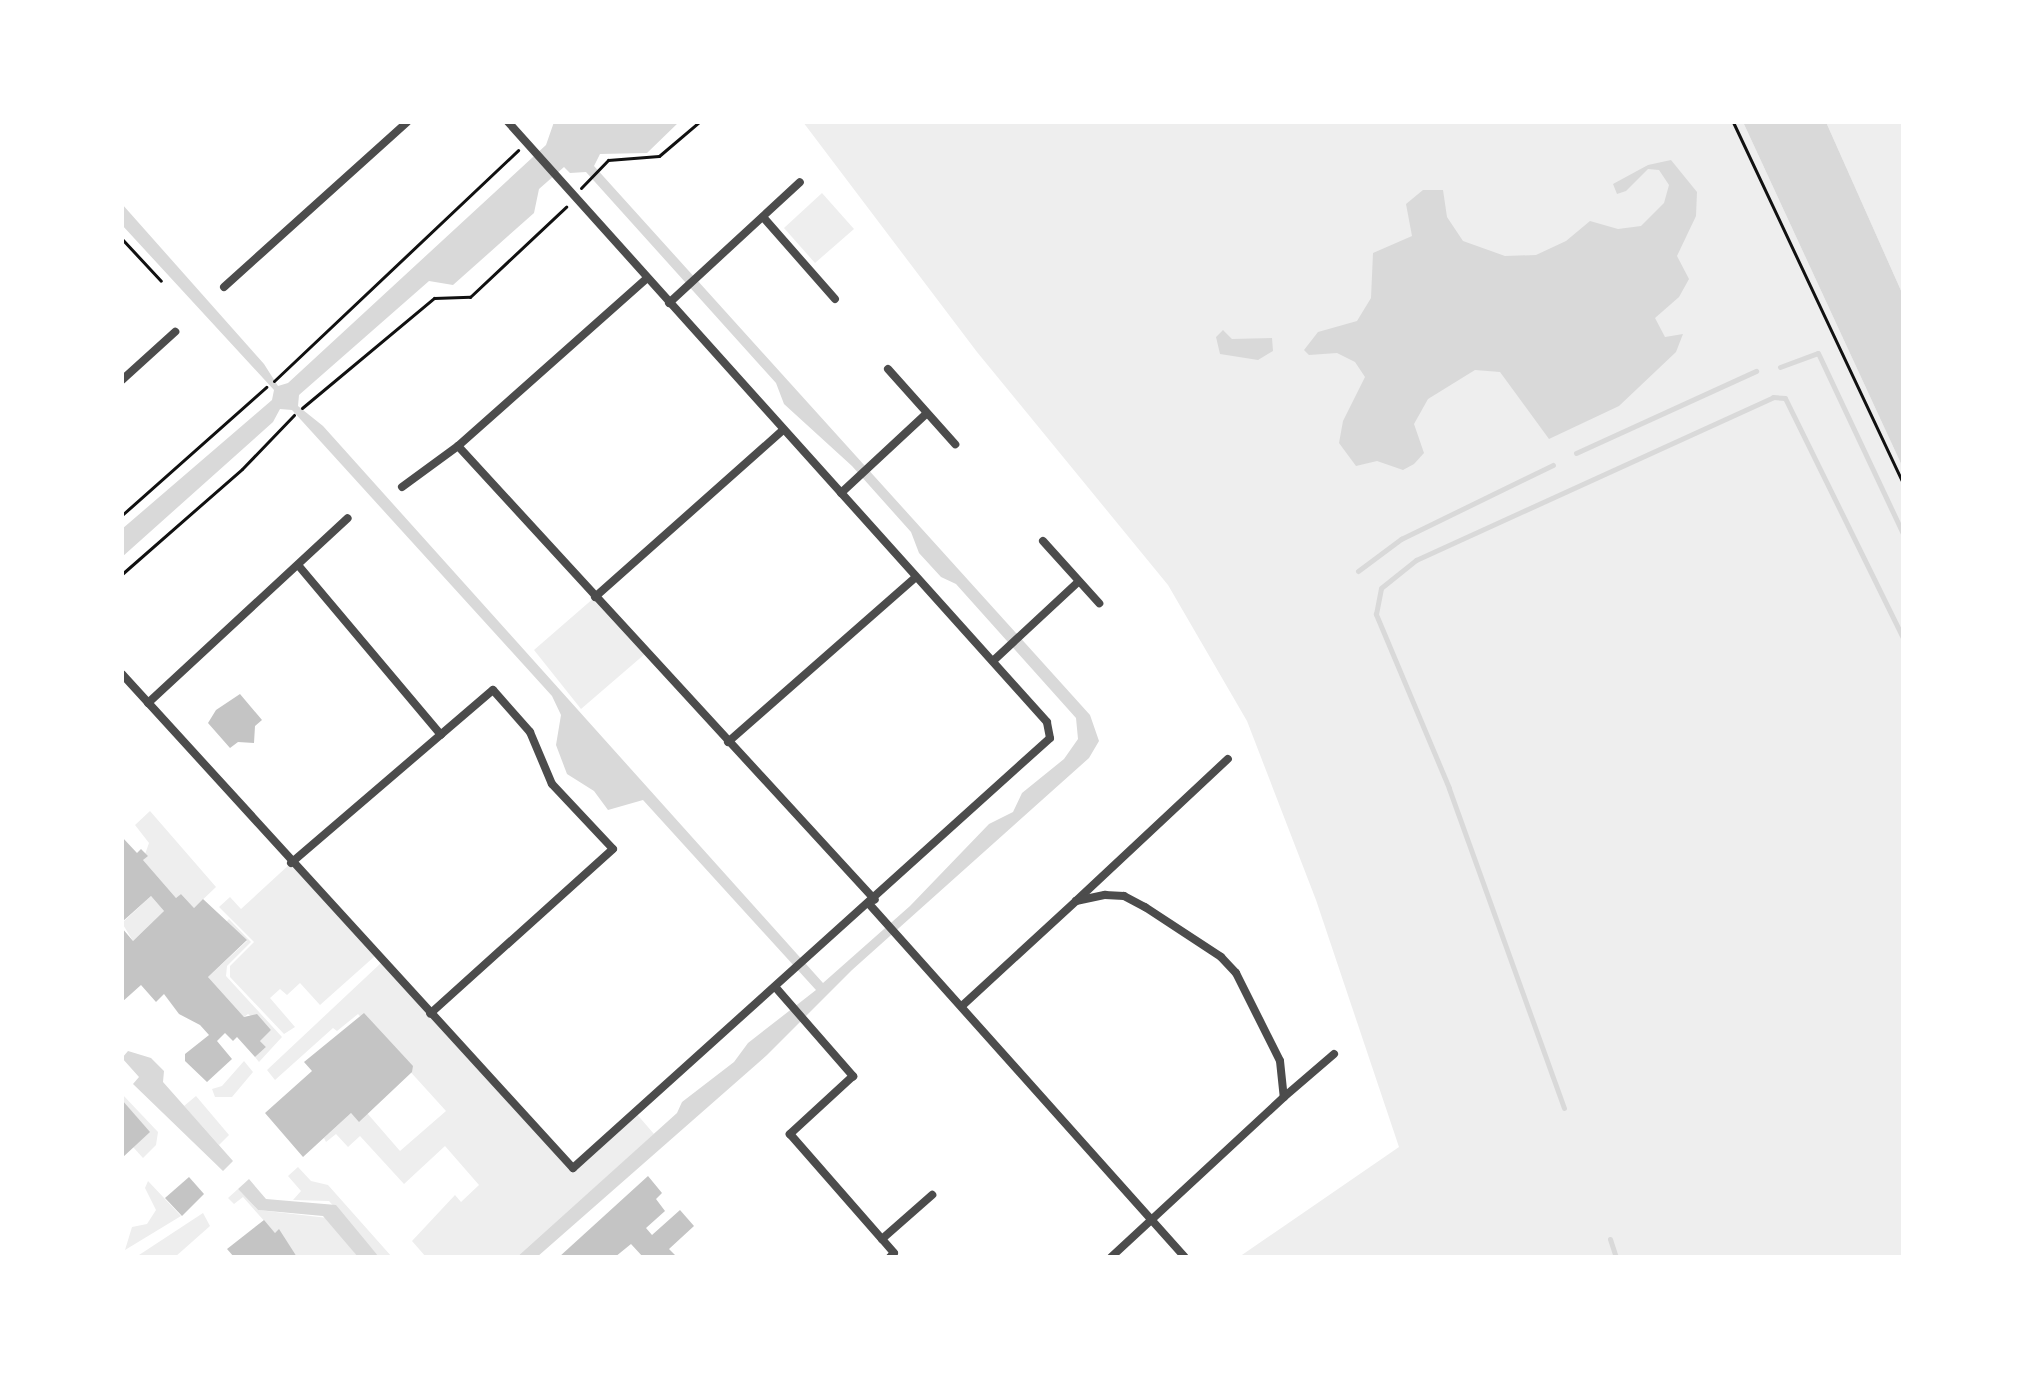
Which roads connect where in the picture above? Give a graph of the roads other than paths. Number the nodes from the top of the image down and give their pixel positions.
1 (407, 122) edge
2 (508, 122) edge
3 (800, 182) dead end
4 (763, 217) junction
5 (647, 278) junction
6 (224, 287) dead end
7 (835, 299) dead end
8 (669, 303) junction
9 (175, 332) dead end
10 (888, 369) dead end
11 (122, 380) edge
12 (926, 414) junction
13 (783, 430) junction
14 (955, 444) dead end
15 (458, 446) junction
16 (402, 487) dead end
17 (841, 493) junction
18 (348, 518) dead end
19 (1043, 541) dead end
20 (298, 565) junction
21 (915, 578) junction
22 (1079, 581) junction
23 (595, 597) junction
24 (1099, 603) dead end
25 (993, 661) junction
26 (122, 674) edge
27 (148, 703) junction
28 (441, 735) junction
29 (728, 742) junction
30 (1228, 759) dead end
31 (291, 863) junction
32 (1076, 901) junction
33 (872, 902) junction
34 (777, 989) junction
35 (963, 1005) junction
36 (430, 1014) junction
37 (1334, 1054) dead end
38 (1284, 1097) junction
39 (932, 1195) dead end
40 (1152, 1220) junction
41 (882, 1239) junction
42 (890, 1257) edge
43 (1111, 1257) edge
44 (1185, 1257) edge

1 - 6 street
2 - 5 street
3 - 4 street
4 - 7 street
4 - 8 street
5 - 8 street
5 - 15 street
8 - 13 street
9 - 11 street
10 - 12 street
12 - 14 street
12 - 17 street
13 - 17 street
13 - 23 street
15 - 16 street
15 - 23 street
17 - 21 street
18 - 20 street
19 - 22 street
20 - 27 street
20 - 28 street
21 - 25 street
21 - 29 street
22 - 24 street
22 - 25 street
23 - 29 street
25 - 33 street
26 - 27 street
27 - 31 street
28 - 31 street
28 - 36 street
29 - 33 street
30 - 32 street
31 - 36 street
32 - 35 street
32 - 38 street
33 - 34 street
33 - 35 street
34 - 36 street
34 - 41 street
35 - 40 street
37 - 38 street
38 - 40 street
39 - 41 street
40 - 43 street
40 - 44 street
41 - 42 street

